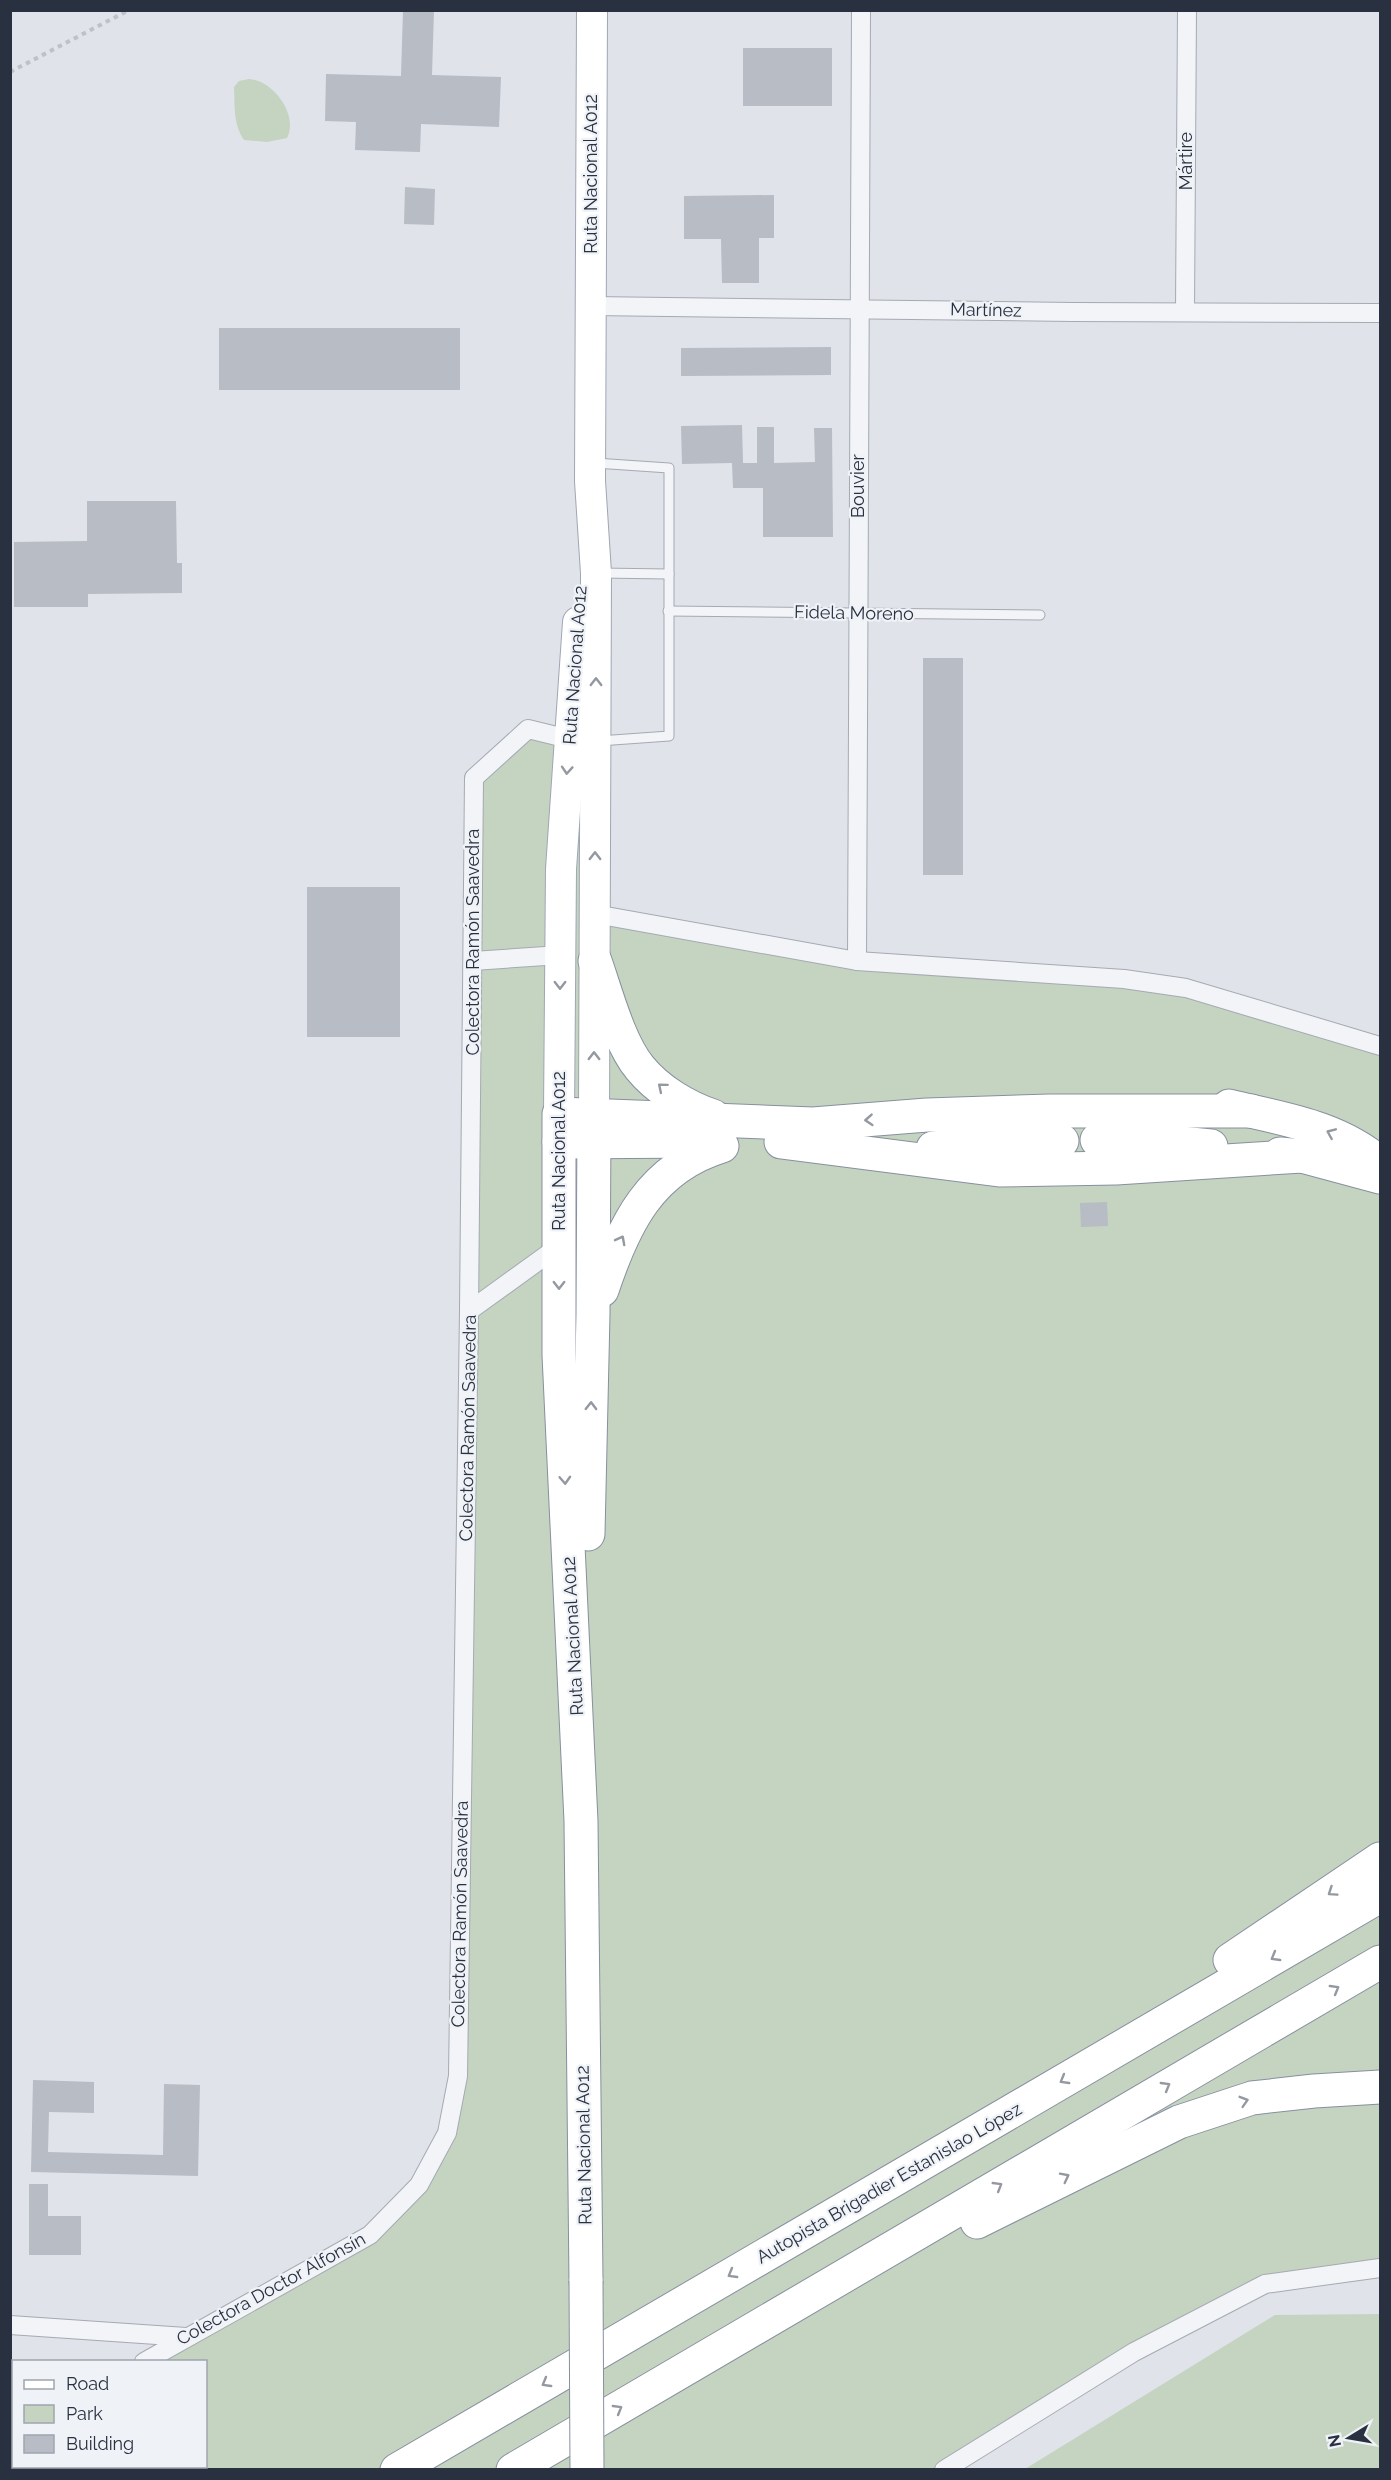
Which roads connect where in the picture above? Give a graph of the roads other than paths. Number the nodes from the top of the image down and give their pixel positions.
1 (592, 10) edge
2 (861, 10) edge
3 (1186, 10) edge
4 (591, 306) junction
5 (858, 308) junction
6 (1185, 311) junction
7 (1380, 313) edge
8 (590, 472) junction
9 (592, 573) junction
10 (669, 574) junction
11 (668, 611) junction
12 (858, 613) junction
13 (1040, 615) dead end
14 (583, 740) junction
15 (595, 914) junction
16 (560, 955) junction
17 (595, 961) junction
18 (857, 961) junction
19 (473, 962) junction
20 (1380, 1046) edge
21 (1251, 1111) junction
22 (927, 1115) junction
23 (559, 1128) junction
24 (594, 1129) junction
25 (737, 1131) junction
26 (887, 1154) junction
27 (1302, 1156) junction
28 (1380, 1163) edge
29 (1380, 1177) edge
30 (559, 1246) junction
31 (469, 1311) junction
32 (593, 1314) junction
33 (581, 1821) junction
34 (1380, 1859) edge
35 (1380, 1896) edge
36 (1380, 1962) edge
37 (1114, 2050) junction
38 (1380, 2087) edge
39 (419, 2185) joint
40 (1380, 2268) edge
41 (822, 2291) junction
42 (10, 2325) edge
43 (186, 2337) junction
44 (146, 2360) edge
45 (397, 2469) edge
46 (513, 2469) edge
47 (587, 2469) edge
48 (944, 2469) edge

1 - 4 main road, Ruta Nacional A012
2 - 5 street, Bouvier
3 - 6 street, Mártire
4 - 5 street, Martínez
4 - 8 main road, Ruta Nacional A012
5 - 6 street, Martínez
5 - 12 street, Bouvier
6 - 7 street, Martínez
8 - 9 main road, Ruta Nacional A012
8 - 10 lane
8 - 14 main road, Ruta Nacional A012
9 - 10 lane
14 -> 9 main road, Ruta Nacional A012
10 - 11 lane
11 - 12 lane, Fidela Moreno
11 - 14 lane
12 - 13 lane, Fidela Moreno
12 - 18 street, Bouvier
15 -> 14 main road, Ruta Nacional A012
14 -> 16 main road, Ruta Nacional A012
14 - 19 street, Colectora Ramón Saavedra
15 - 17 main road, Ruta Nacional A012
15 - 18 street
16 - 19 street
16 -> 23 main road, Ruta Nacional A012
24 -> 17 main road, Ruta Nacional A012
25 -> 17 highway
18 - 20 street
19 - 31 street, Colectora Ramón Saavedra
21 - 22 highway
21 - 27 highway
28 -> 21 highway
22 -> 25 highway
22 - 26 highway
23 - 24 highway
23 - 30 highway, Ruta Nacional A012
24 - 25 highway
24 - 32 highway, Ruta Nacional A012
25 - 26 highway
32 -> 25 highway
26 - 27 highway
27 - 29 highway
30 - 31 street
30 -> 33 highway, Ruta Nacional A012
31 - 39 street, Colectora Ramón Saavedra
33 -> 32 highway, Ruta Nacional A012
33 - 47 highway, Ruta Nacional A012, bridge
34 -> 37 highway
35 -> 37 highway, Autopista Brigadier Estanislao López
41 -> 36 highway
37 -> 45 highway, Autopista Brigadier Estanislao López
41 -> 38 highway
39 - 43 street, Colectora Doctor Alfonsín
40 - 48 street
46 -> 41 highway
42 - 43 street
43 - 44 street, Colectora Doctor Alfonsín

